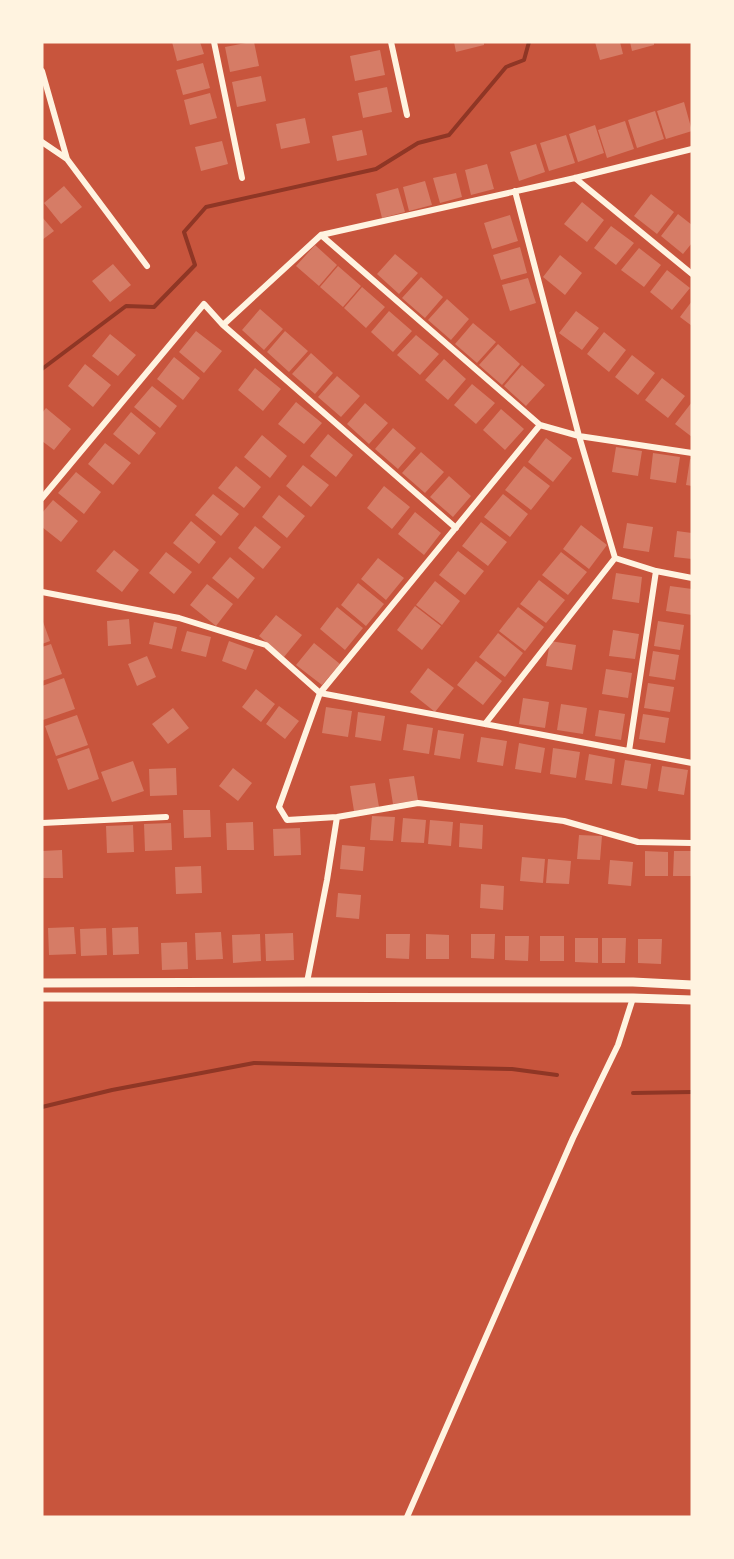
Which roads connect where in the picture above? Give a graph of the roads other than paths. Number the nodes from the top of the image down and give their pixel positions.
1 (214, 42) edge
2 (391, 42) edge
3 (42, 71) edge
4 (407, 115) dead end
5 (42, 142) edge
6 (692, 148) edge
7 (68, 159) junction
8 (242, 178) dead end
9 (575, 178) junction
10 (516, 191) junction
11 (321, 235) junction
12 (147, 266) dead end
13 (692, 273) edge
14 (223, 325) junction
15 (540, 425) junction
16 (579, 436) junction
17 (692, 453) edge
18 (42, 498) edge
19 (456, 528) junction
20 (615, 558) junction
21 (656, 571) junction
22 (692, 578) edge
23 (42, 592) edge
24 (320, 693) junction
25 (484, 724) junction
26 (629, 751) junction
27 (692, 764) edge
28 (166, 817) dead end
29 (336, 817) junction
30 (42, 824) edge
31 (692, 843) edge
32 (307, 982) junction
33 (42, 983) edge
34 (692, 985) edge
35 (42, 997) edge
36 (633, 998) junction
37 (692, 1000) edge
38 (407, 1517) edge

1 - 8 street
2 - 4 street
3 - 7 street
5 - 7 street
6 - 9 street
7 - 12 street
9 - 10 street
9 - 13 street
10 - 11 street
10 - 16 street
11 - 14 street
11 - 15 street
14 - 18 street
14 - 19 street
15 - 16 street
15 - 19 street
16 - 17 street
16 - 20 street
19 - 24 street
20 - 21 street
20 - 25 street
21 - 22 street
21 - 26 street
23 - 24 street
24 - 25 street
24 - 29 street
25 - 26 street
26 - 27 street
28 - 30 street
29 - 31 street
29 - 32 street
32 - 33 main road
32 - 34 main road
35 - 36 main road
36 - 37 main road
36 - 38 street

